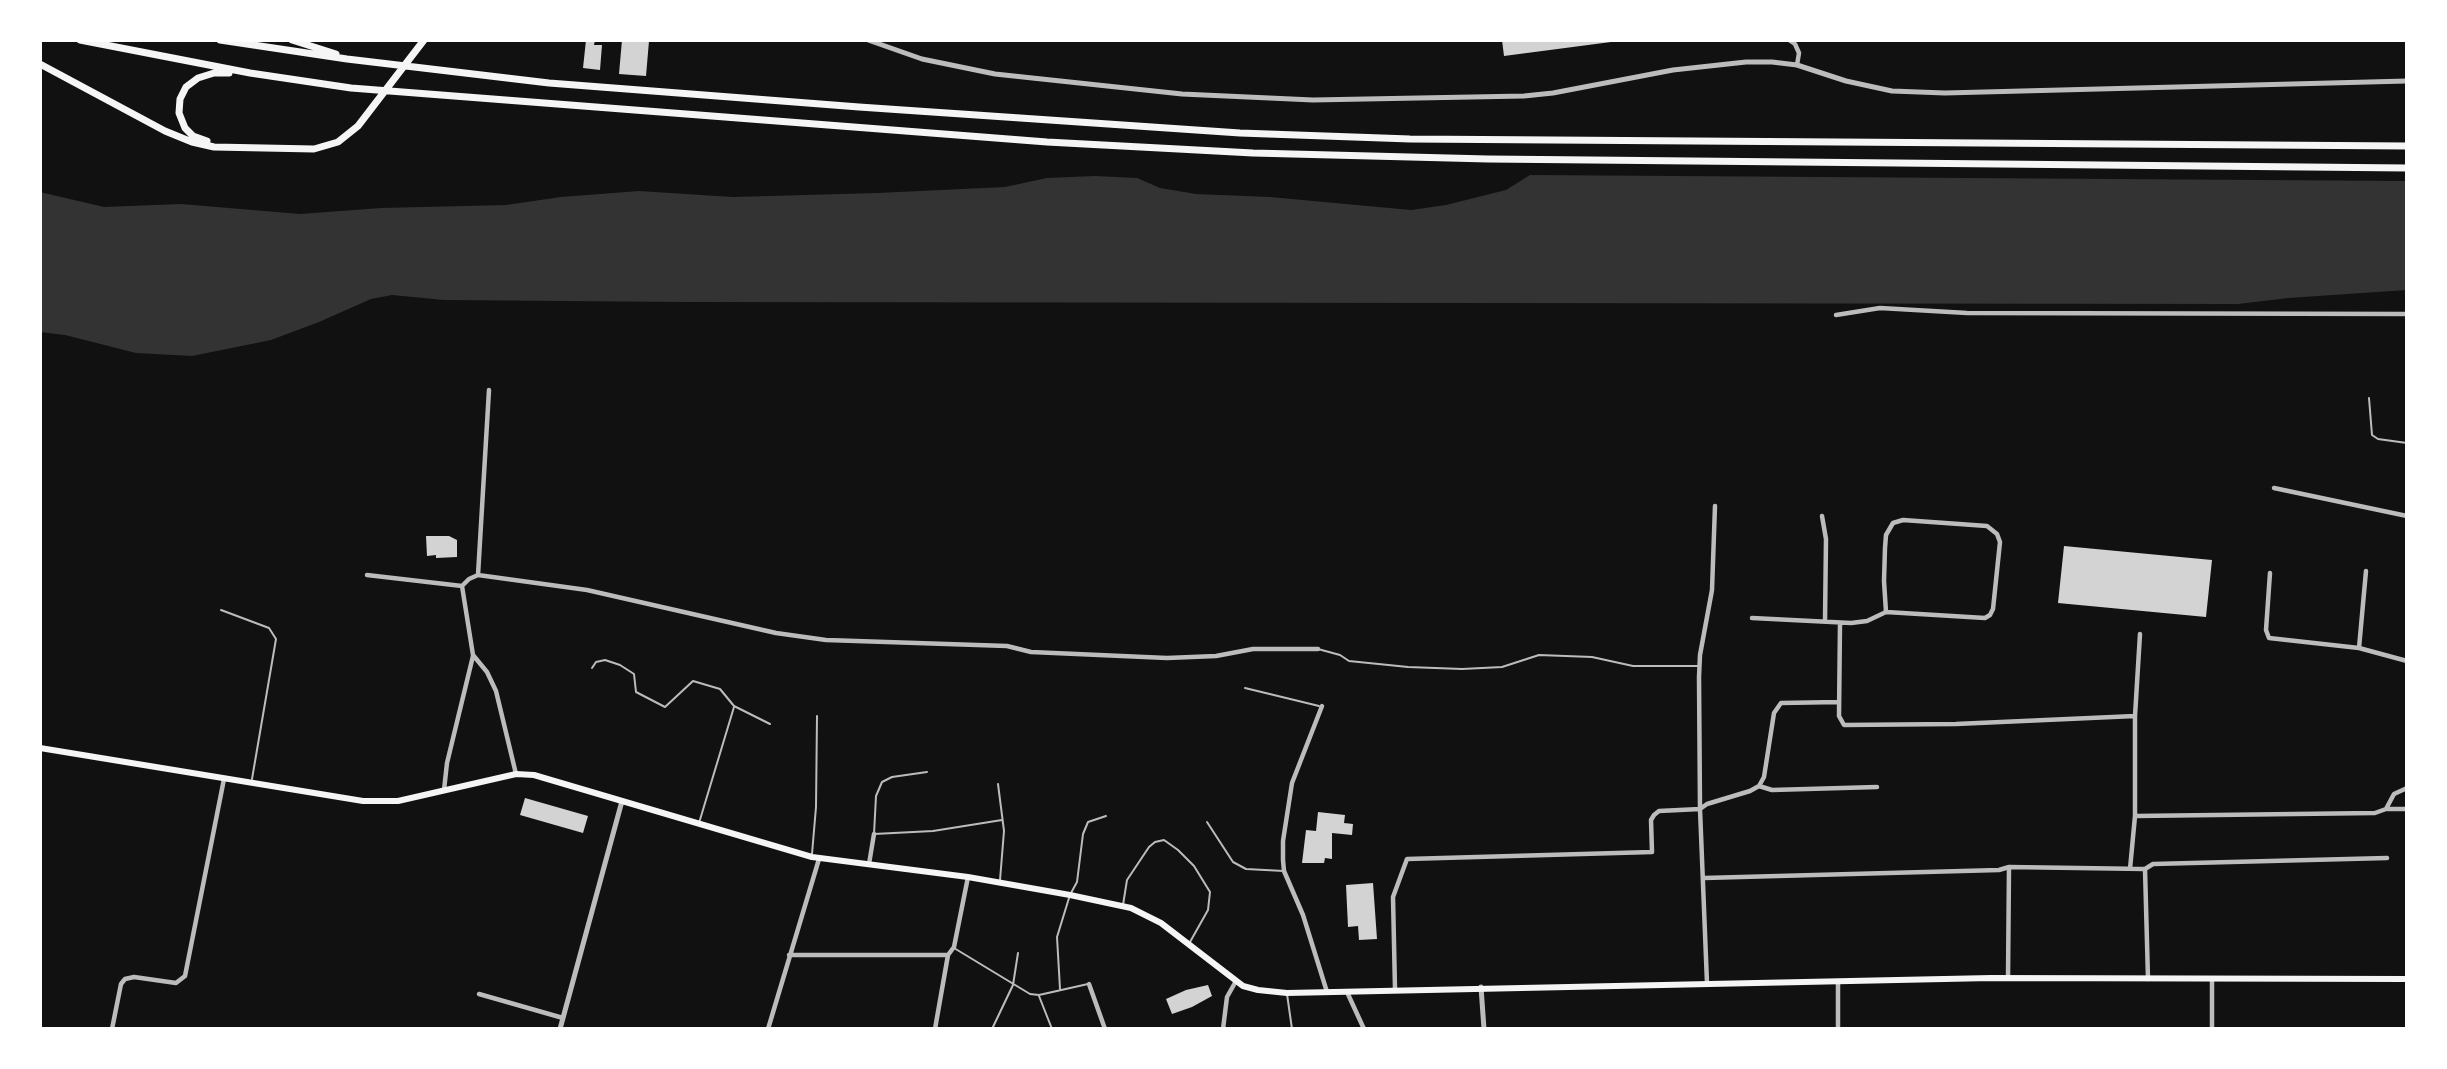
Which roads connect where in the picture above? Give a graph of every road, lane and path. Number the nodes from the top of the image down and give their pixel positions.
1 (79, 40) edge
2 (220, 40) edge
3 (292, 40) edge
4 (868, 40) edge
5 (1788, 40) edge
6 (423, 41) edge
7 (877, 42) edge
8 (347, 59) junction
9 (40, 64) edge
10 (1797, 65) junction
11 (250, 73) junction
12 (2407, 81) edge
13 (2407, 146) edge
14 (232, 147) junction
15 (2407, 168) edge
16 (2407, 314) edge
17 (1836, 315) dead end
18 (489, 390) dead end
19 (2369, 398) dead end
20 (2407, 443) edge
21 (2274, 488) dead end
22 (1715, 506) dead end
23 (1822, 516) dead end
24 (2407, 516) edge
25 (2366, 570) dead end
26 (2270, 573) dead end
27 (367, 575) dead end
28 (478, 575) junction
29 (462, 586) junction
30 (221, 610) dead end
31 (1886, 612) junction
32 (1752, 618) dead end
33 (1825, 621) junction
34 (1840, 624) junction
35 (2140, 634) dead end
36 (2359, 648) junction
37 (1318, 649) joint
38 (473, 655) junction
39 (2407, 660) edge
40 (1700, 666) junction
41 (592, 668) dead end
42 (1245, 688) dead end
43 (1839, 702) junction
44 (734, 706) junction
45 (1322, 706) joint
46 (817, 716) dead end
47 (2135, 716) junction
48 (770, 724) dead end
49 (40, 748) edge
50 (926, 772) dead end
51 (516, 774) junction
52 (223, 779) junction
53 (251, 784) junction
54 (998, 784) dead end
55 (1759, 786) junction
56 (1877, 787) dead end
57 (2407, 788) edge
58 (444, 790) junction
59 (622, 801) junction
60 (1700, 809) junction
61 (2386, 809) junction
62 (2407, 809) edge
63 (1107, 816) dead end
64 (2135, 816) junction
65 (1002, 820) junction
66 (1207, 822) dead end
67 (698, 824) junction
68 (874, 834) junction
69 (816, 858) junction
70 (2387, 858) dead end
71 (868, 865) junction
72 (2009, 867) junction
73 (2130, 869) junction
74 (2146, 869) junction
75 (1284, 871) junction
76 (968, 877) junction
77 (1704, 877) junction
78 (1000, 882) junction
79 (1070, 895) junction
80 (1123, 906) junction
81 (1189, 944) junction
82 (954, 947) junction
83 (1018, 953) dead end
84 (789, 956) junction
85 (948, 956) junction
86 (2008, 978) junction
87 (2148, 979) junction
88 (2212, 979) junction
89 (2407, 979) edge
90 (1236, 981) junction
91 (1838, 981) junction
92 (1707, 983) junction
93 (1089, 984) joint
94 (1013, 985) junction
95 (1481, 988) junction
96 (1060, 989) junction
97 (1395, 989) junction
98 (1347, 991) junction
99 (1328, 992) junction
100 (1287, 993) junction
101 (479, 994) dead end
102 (1039, 995) junction
103 (563, 1017) junction
104 (112, 1029) edge
105 (560, 1029) edge
106 (768, 1029) edge
107 (935, 1029) edge
108 (992, 1029) edge
109 (1052, 1029) edge
110 (1105, 1029) edge
111 (1223, 1029) edge
112 (1292, 1029) edge
113 (1364, 1029) edge
114 (1484, 1029) edge
115 (1838, 1029) edge
116 (2212, 1029) edge

1 - 11 highway
2 - 8 highway
3 - 8 highway
4 - 7 street
5 - 10 street
6 - 14 highway
7 - 10 street
8 - 13 highway
9 - 14 highway
10 - 12 street
11 - 14 highway
11 - 15 highway
16 - 17 street
18 - 28 street
19 - 20 lane
21 - 24 street
22 - 40 street
23 - 33 street
25 - 36 street
26 - 36 street
27 - 29 street
28 - 29 street
28 - 37 street
29 - 38 street
30 - 53 lane
31 - 31 street
31 - 34 street
32 - 33 street
33 - 34 street
34 - 43 street
35 - 47 street
36 - 39 street
37 - 40 lane
38 - 51 street
38 - 58 street
40 - 60 street
41 - 44 lane
42 - 45 lane
43 - 47 street
43 - 55 street
44 - 48 lane
44 - 67 lane
45 - 75 street
46 - 69 lane
47 - 64 street
49 - 52 main road
50 - 68 lane
51 - 58 main road
51 - 59 main road
52 - 53 main road
52 - 104 street
53 - 58 main road
54 - 65 lane
55 - 56 street
55 - 60 street
57 - 61 street
59 - 67 main road
59 - 103 street
60 - 77 street
60 - 97 street
61 - 62 street
61 - 64 street
63 - 79 lane
64 - 73 street
65 - 68 lane
65 - 78 lane
66 - 75 lane
67 - 69 main road
68 - 71 street
69 - 71 main road
69 - 84 street
70 - 74 street
71 - 76 main road
72 - 73 street
72 - 77 street
72 - 86 street
73 - 74 street
74 - 87 street
75 - 99 street
76 - 78 main road
76 - 82 street
77 - 92 street
78 - 79 main road
79 - 80 main road
79 - 96 lane
80 - 81 main road
80 - 81 lane
81 - 90 main road
82 - 85 street
82 - 94 lane
83 - 94 lane
84 - 85 street
84 - 106 street
85 - 107 street
86 - 87 main road
86 - 91 main road
87 - 88 main road
88 - 89 main road
88 - 116 street
90 - 100 main road
90 - 111 street
91 - 92 main road
91 - 115 street
92 - 95 main road
93 - 96 lane
93 - 110 street
94 - 102 lane
94 - 108 lane
95 - 97 main road
95 - 114 street
96 - 102 lane
97 - 98 main road
98 - 99 main road
98 - 113 street
99 - 100 main road
100 - 112 lane
101 - 103 street
102 - 109 lane
103 - 105 street

